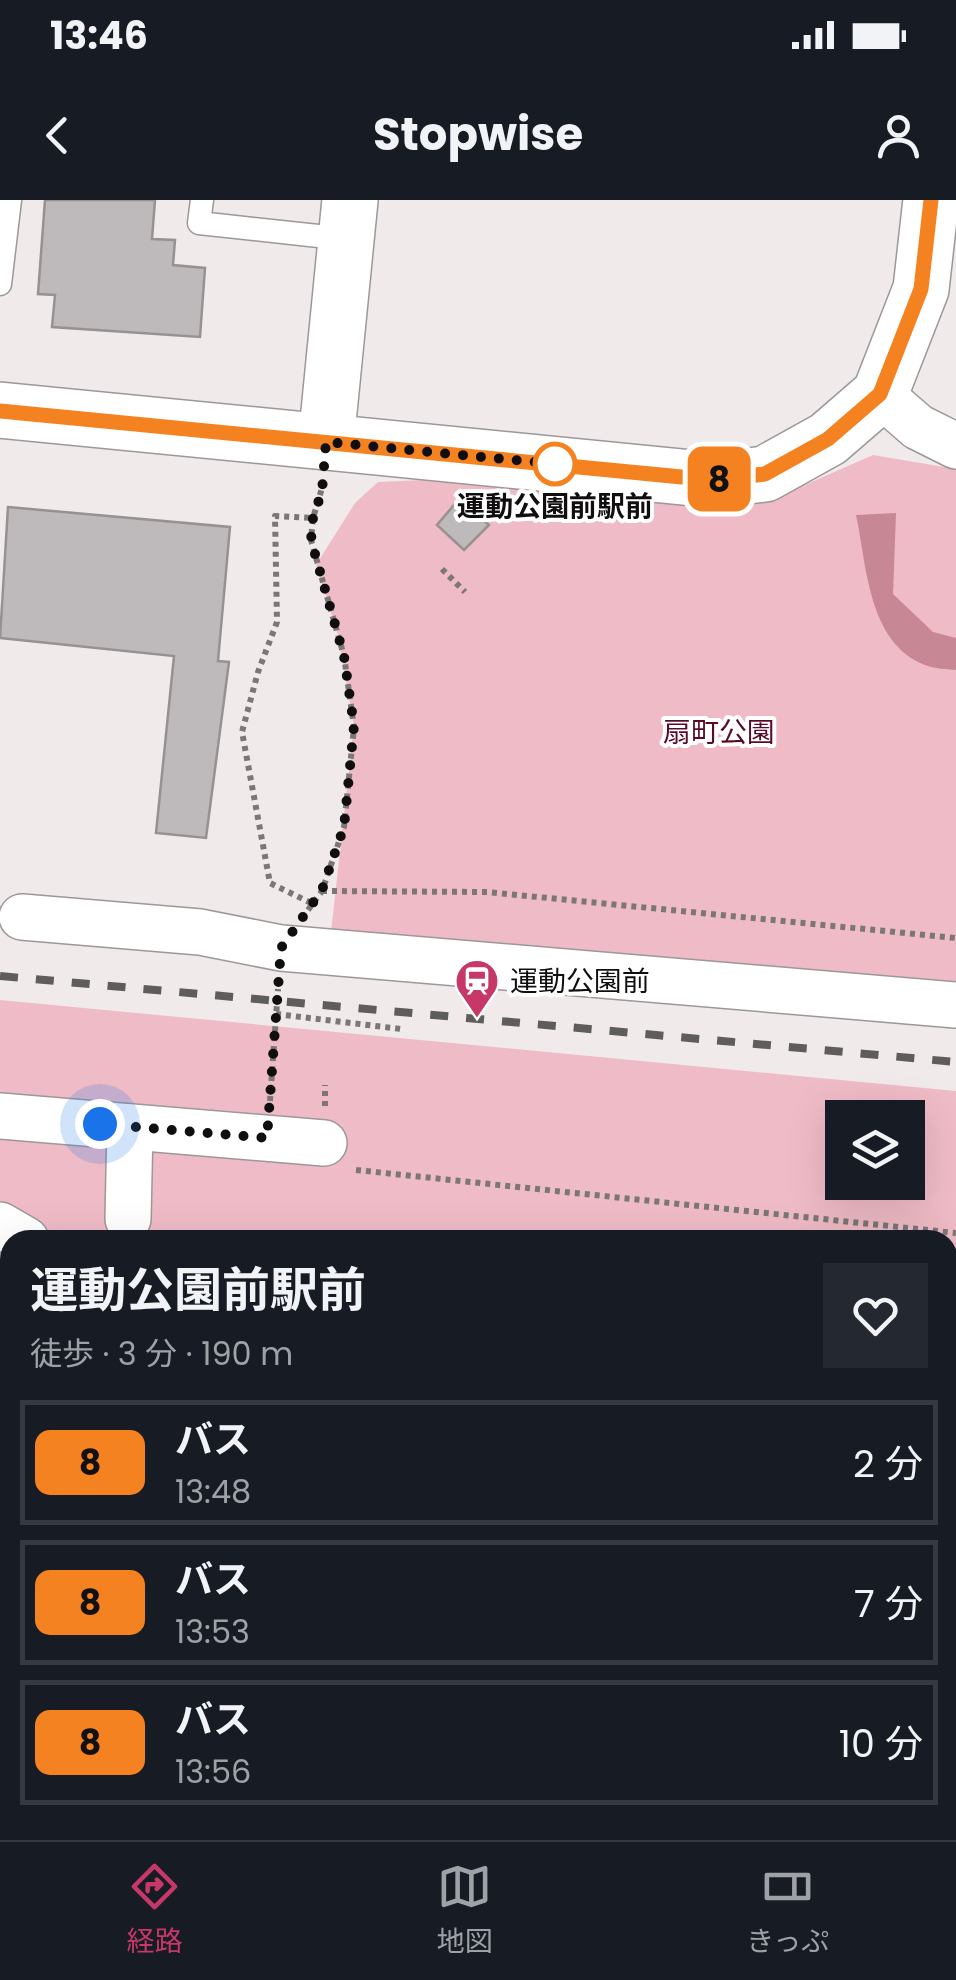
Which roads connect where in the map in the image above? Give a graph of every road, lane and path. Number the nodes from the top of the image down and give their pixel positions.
1 (10, 200) edge
2 (202, 200) edge
3 (931, 200) edge
4 (348, 220) edge
5 (0, 284) edge
6 (880, 394) junction
7 (0, 410) edge
8 (326, 442) junction
9 (956, 446) edge
10 (313, 518) junction
11 (442, 569) dead end
12 (465, 592) dead end
13 (322, 890) junction
14 (311, 904) junction
15 (22, 916) dead end
16 (956, 938) edge
17 (280, 966) junction
18 (956, 1005) edge
19 (276, 1016) junction
20 (401, 1030) dead end
21 (0, 1116) edge
22 (130, 1126) junction
23 (267, 1138) junction
24 (334, 1156) joint
25 (128, 1219) dead end
26 (932, 1230) edge

1 - 5 lane
2 - 4 lane
3 - 6 street
4 - 8 street
6 - 8 street
6 - 9 street
7 - 8 street
8 - 10 path
10 - 13 path
10 - 14 path
11 - 12 path
13 - 14 path
13 - 16 path
14 - 17 path
15 - 17 street
17 - 18 street
17 - 19 path
19 - 20 path
19 - 23 path
21 - 22 street
22 - 23 street
22 - 25 street
23 - 24 street
24 - 26 path

